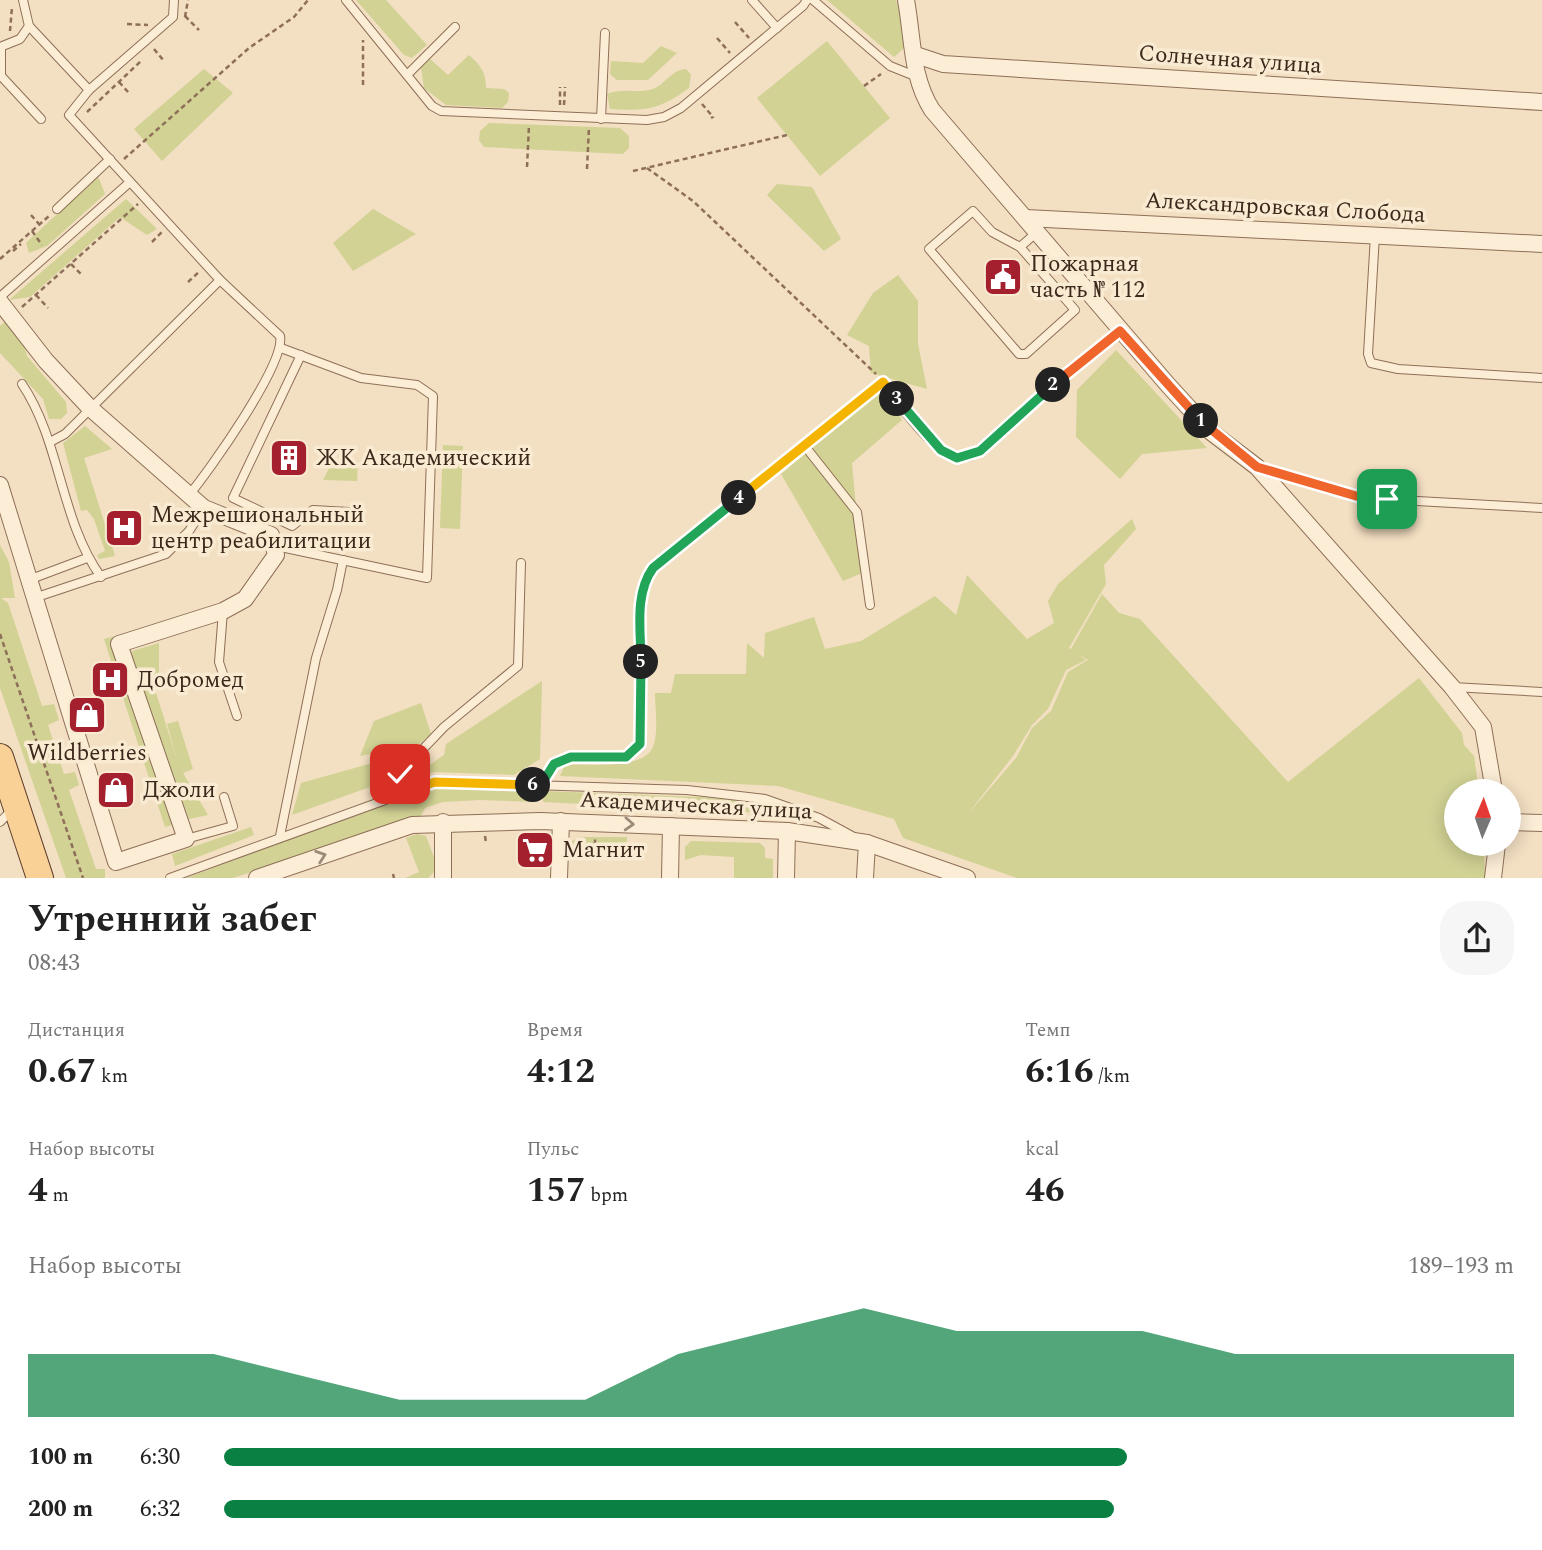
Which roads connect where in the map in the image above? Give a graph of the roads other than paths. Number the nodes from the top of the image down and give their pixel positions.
1 (23, 0) edge
2 (174, 0) edge
3 (346, 0) edge
4 (752, 0) edge
5 (807, 0) edge
6 (813, 0) edge
7 (906, 0) edge
8 (29, 26) junction
9 (456, 27) dead end
10 (777, 28) junction
11 (606, 33) dead end
12 (1, 47) edge
13 (916, 55) junction
14 (407, 75) junction
15 (915, 76) junction
16 (89, 90) junction
17 (1542, 102) edge
18 (41, 119) dead end
19 (601, 119) junction
20 (114, 163) junction
21 (130, 182) junction
22 (57, 209) road end
23 (1026, 218) junction
24 (1036, 233) junction
25 (1375, 234) junction
26 (1542, 244) edge
27 (1020, 247) junction
28 (220, 280) junction
29 (0, 300) edge
30 (1120, 331) junction
31 (281, 348) junction
32 (301, 355) junction
33 (1542, 379) edge
34 (22, 384) dead end
35 (89, 407) junction
36 (50, 442) junction
37 (804, 445) junction
38 (1257, 467) junction
39 (0, 485) edge
40 (189, 495) junction
41 (204, 508) junction
42 (1542, 508) edge
43 (349, 512) dead end
44 (276, 546) junction
45 (87, 558) junction
46 (343, 560) junction
47 (521, 563) dead end
48 (101, 577) junction
49 (31, 579) junction
50 (34, 598) junction
51 (870, 605) dead end
52 (223, 611) junction
53 (1452, 687) junction
54 (1542, 692) edge
55 (237, 716) dead end
56 (0, 757) edge
57 (1492, 779) edge
58 (541, 785) junction
59 (403, 792) junction
60 (224, 797) dead end
61 (8, 814) edge
62 (443, 822) junction
63 (1521, 822) edge
64 (1542, 823) edge
65 (671, 826) junction
66 (561, 828) junction
67 (787, 831) junction
68 (280, 836) junction
69 (187, 839) junction
70 (867, 843) junction
71 (1496, 856) edge
72 (261, 877) edge
73 (40, 878) edge
74 (170, 878) edge
75 (443, 878) edge
76 (559, 878) edge
77 (670, 878) edge
78 (786, 878) edge
79 (865, 878) edge
80 (967, 878) edge
81 (1493, 878) edge

1 - 8 lane
2 - 16 lane
3 - 14 lane
4 - 10 lane
5 - 10 lane
6 - 15 lane
7 - 13 street
8 - 12 lane
8 - 16 lane
9 - 14 lane
10 - 19 lane
11 - 19 lane
12 - 18 lane
13 - 15 street
13 - 17 street, Солнечная улица
14 - 19 lane
15 - 23 street
16 - 20 lane
20 - 21 lane
20 - 22 lane
21 - 28 lane
21 - 29 lane
23 - 24 street
23 - 25 street, Александровская Слобода
24 - 27 lane
24 - 30 street
25 - 26 street, Александровская Слобода
25 - 33 lane
27 - 27 lane
28 - 31 lane
28 - 35 lane
29 - 35 street
30 - 37 lane
30 - 38 street
31 - 32 lane
31 - 40 lane
32 - 43 lane
32 - 46 lane
34 - 36 lane
35 - 36 lane
35 - 40 street
36 - 45 lane
37 - 51 lane
37 - 58 lane
38 - 42 lane
38 - 53 street
39 - 49 street
40 - 41 street
41 - 44 street
41 - 48 lane
44 - 46 lane
44 - 52 street
45 - 48 lane
45 - 49 lane
46 - 68 lane
47 - 59 lane
48 - 50 lane
49 - 50 street
50 - 69 street
52 - 55 lane
52 - 69 street
53 - 54 lane
53 - 57 street
56 - 61 main road
58 - 59 lane
58 - 70 lane
59 - 68 lane
60 - 69 lane
61 - 73 main road
62 - 66 street, Академическая улица
72 -> 62 street, Академическая улица
62 - 75 street
63 - 64 street
66 -> 65 street, Академическая улица
65 - 67 street, Академическая улица
65 - 77 street
66 - 76 street
67 - 70 street, Академическая улица
67 - 78 street
68 - 74 lane
70 - 79 street
70 - 80 street, Академическая улица
71 - 81 street

